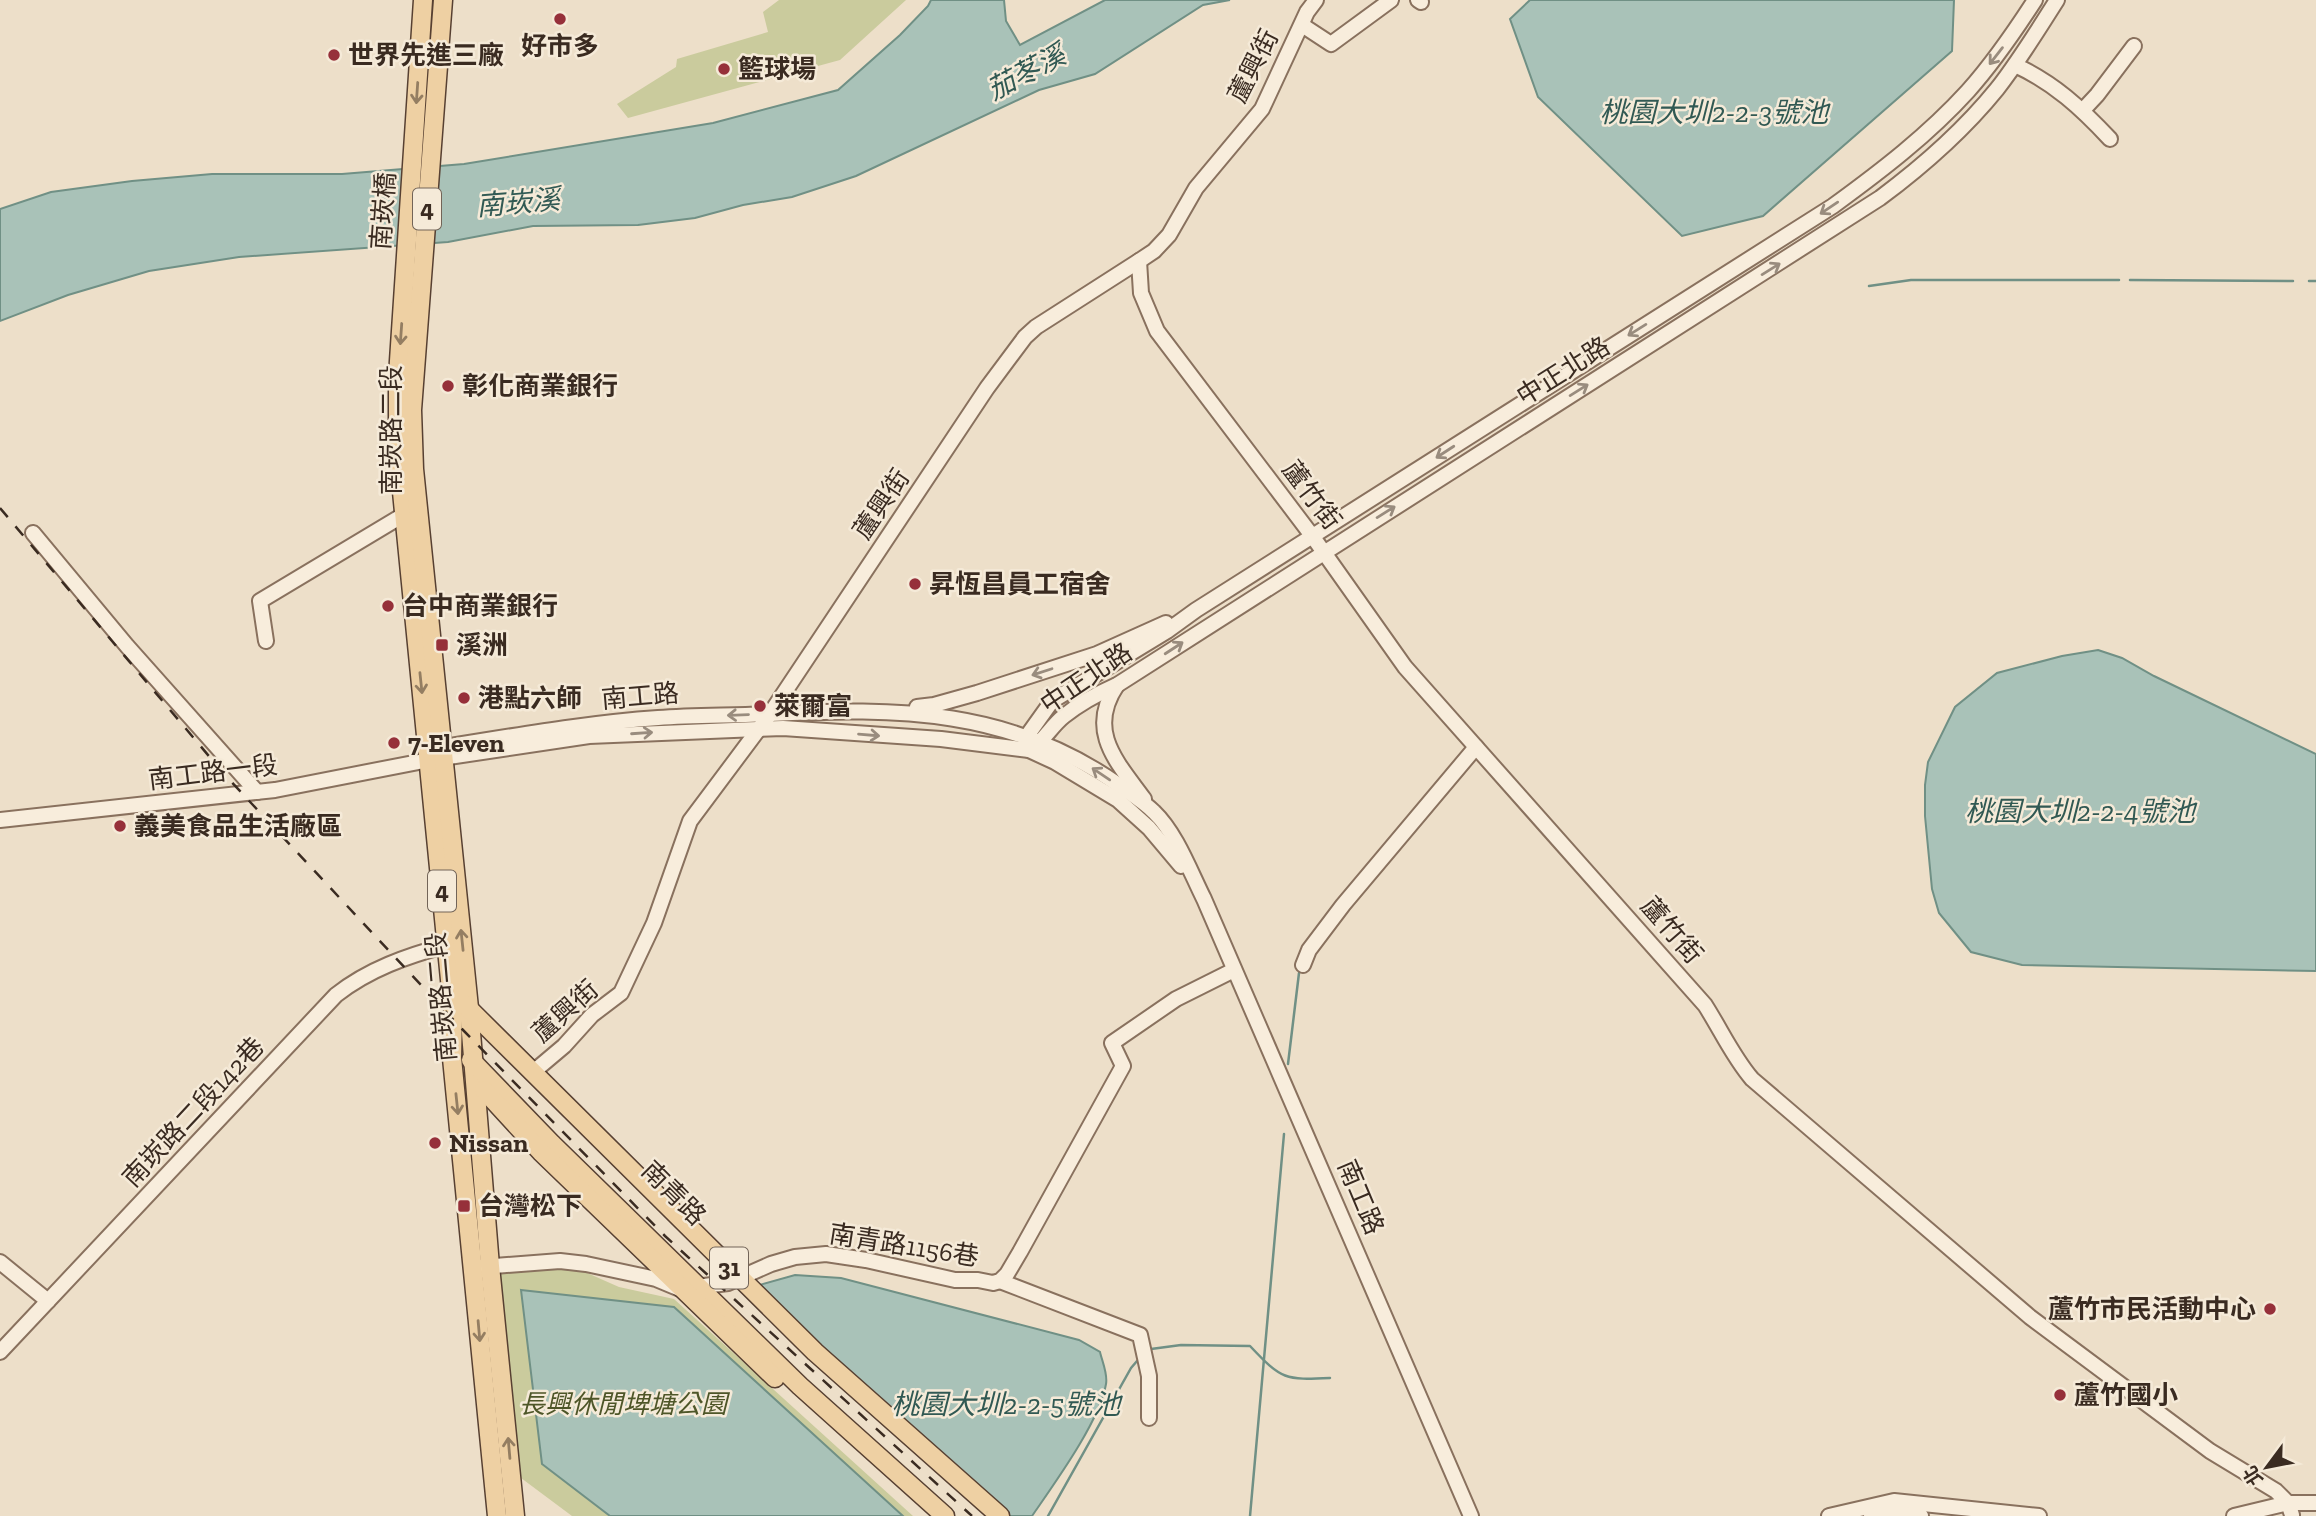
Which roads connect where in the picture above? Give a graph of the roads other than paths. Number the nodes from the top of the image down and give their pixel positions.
1 (423, 0) edge
2 (443, 0) edge
3 (1316, 0) edge
4 (1391, 0) edge
5 (2035, 0) edge
6 (2057, 0) edge
7 (1302, 25) junction
8 (2134, 46) dead end
9 (2015, 65) junction
10 (2083, 110) junction
11 (2110, 139) dead end
12 (1139, 261) junction
13 (414, 265) junction
14 (405, 514) junction
15 (33, 533) dead end
16 (1313, 537) junction
17 (1324, 551) junction
18 (1196, 610) junction
19 (265, 641) dead end
20 (1117, 685) junction
21 (874, 711) junction
22 (769, 714) junction
23 (758, 730) junction
24 (1032, 743) junction
25 (1476, 747) junction
26 (438, 755) junction
27 (257, 792) junction
28 (1153, 811) junction
29 (0, 820) edge
30 (1204, 899) junction
31 (447, 945) junction
32 (1303, 965) dead end
33 (1234, 970) junction
34 (461, 1009) junction
35 (453, 1051) junction
36 (474, 1071) junction
37 (532, 1073) junction
38 (0, 1262) edge
39 (482, 1267) junction
40 (734, 1280) junction
41 (1000, 1281) junction
42 (699, 1287) junction
43 (680, 1289) junction
44 (48, 1301) junction
45 (0, 1352) edge
46 (862, 1407) junction
47 (825, 1408) junction
48 (1149, 1418) dead end
49 (896, 1422) junction
50 (854, 1450) junction
51 (2316, 1503) edge
52 (2290, 1511) edge
53 (497, 1516) edge
54 (515, 1516) edge
55 (928, 1516) edge
56 (945, 1516) edge
57 (983, 1516) edge
58 (1000, 1516) edge
59 (1471, 1516) edge
60 (1829, 1516) edge
61 (1871, 1516) edge
62 (1921, 1516) edge
63 (2039, 1516) edge
64 (2234, 1516) edge
65 (2301, 1516) edge

1 -> 13 main road, 南崁橋 / 4
2 - 13 main road, 南崁橋 / 4
3 - 7 street, 蘆興街
4 - 7 street
5 -> 16 street, 中正北路
6 - 9 street, 中正北路
7 - 12 street, 蘆興街
8 - 10 street
9 - 10 street
17 -> 9 street, 中正北路
10 - 11 street
12 - 16 street, 蘆竹街
12 - 22 street, 蘆興街
13 -> 14 main road, 南崁路二段 / 4
13 - 26 main road, 南崁路二段 / 4
14 - 19 street
14 -> 26 main road, 南崁路二段 / 4
15 - 27 street
16 - 17 street, 蘆竹街
16 - 18 street, 中正北路
20 -> 17 street, 中正北路
17 - 25 street, 蘆竹街
18 -> 21 street
18 - 24 street, 中正北路
20 - 24 street, 中正北路
20 - 28 street
21 - 22 street, 南工路
21 - 24 street, 南工路
22 - 23 street, 蘆興街
22 -> 26 street, 南工路
23 -> 24 street, 南工路
26 -> 23 street, 南工路
23 - 37 street, 蘆興街
28 -> 24 street, 南工路
24 - 30 street, 南工路
25 - 32 street
25 - 52 street, 蘆竹街
26 - 27 street, 南工路一段
26 - 31 main road, 南崁路二段 / 4
34 -> 26 main road, 南崁路二段 / 4
27 - 29 street, 南工路一段
28 - 30 street, 南工路
30 - 33 street, 南工路
31 - 34 main road, 南崁路二段 / 4
31 - 44 street, 南崁路二段142巷
33 - 41 street, 南青路1156巷
33 - 59 street, 南工路
34 - 35 main road, 南崁路二段 / 4
34 - 36 main road, 南崁路二段 / 4
34 - 37 main road, 31
34 - 40 main road, 南青路 / 31
35 - 36 main road, 南青路 / 31
35 -> 39 main road, 南崁路二段 / 4
36 - 39 main road, 南崁路二段 / 4
36 - 42 main road, 南青路 / 31
36 - 43 main road, 31
37 - 40 main road, 31
38 - 44 street
39 - 43 street
39 -> 53 main road, 南崁路二段 / 4
54 -> 39 main road, 南崁路二段 / 4
40 - 41 street, 南青路1156巷
40 - 42 street, 南青路1156巷
40 - 46 main road, 南青路 / 31
40 - 49 main road, 31
41 - 48 street
42 - 43 street, 南青路1156巷
42 - 47 main road, 南青路 / 31
43 - 50 main road, 31
44 - 45 street, 南崁路二段142巷
46 - 49 main road, 南青路
46 - 57 main road, 南青路 / 31
47 - 50 main road, 南青路
47 - 56 main road, 南青路 / 31
49 - 58 main road, 31
50 - 55 main road, 31
51 - 52 street
52 - 64 street
52 - 65 street
60 - 63 street
61 - 62 street

